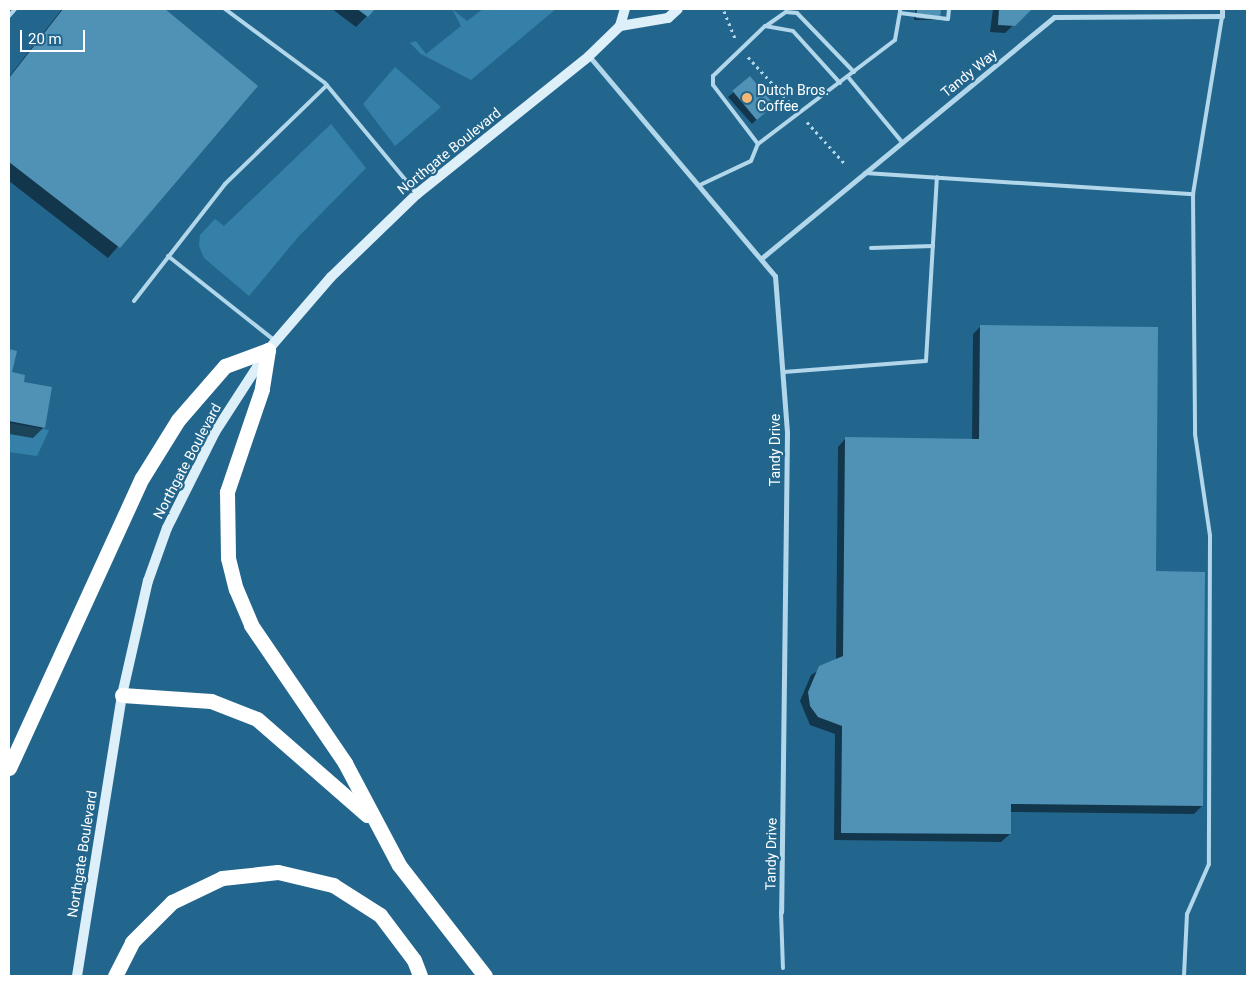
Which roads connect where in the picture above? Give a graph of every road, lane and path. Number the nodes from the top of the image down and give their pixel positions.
1 (15, 9) edge
2 (225, 9) edge
3 (625, 9) edge
4 (678, 9) edge
5 (949, 9) edge
6 (1222, 9) edge
7 (724, 11) dead end
8 (900, 11) edge
9 (9, 16) edge
10 (1222, 16) junction
11 (620, 26) junction
12 (765, 26) junction
13 (740, 48) junction
14 (589, 56) junction
15 (854, 72) junction
16 (848, 77) junction
17 (840, 83) junction
18 (327, 85) junction
19 (800, 113) junction
20 (902, 142) junction
21 (758, 144) junction
22 (846, 165) dead end
23 (865, 173) junction
24 (937, 178) junction
25 (700, 185) junction
26 (417, 194) junction
27 (1193, 194) junction
28 (933, 246) junction
29 (871, 248) dead end
30 (168, 256) junction
31 (763, 257) junction
32 (134, 301) dead end
33 (272, 346) junction
34 (784, 372) junction
35 (122, 695) junction
36 (9, 768) edge
37 (374, 821) junction
38 (782, 912) joint
39 (783, 968) dead end
40 (76, 976) edge
41 (115, 976) edge
42 (420, 976) edge
43 (485, 976) edge
44 (1184, 976) edge

1 - 9 lane
2 - 18 lane
3 - 11 main road, Northgate Boulevard
4 - 11 main road
5 - 8 lane
6 - 10 street
7 - 13 path
8 - 15 lane
10 - 20 street, Tandy Way
10 - 27 lane
11 - 14 main road, Northgate Boulevard
12 - 13 lane
12 - 15 lane
12 - 17 lane
13 - 19 path
13 - 21 lane
14 - 25 street, Tandy Drive
14 - 26 main road, Northgate Boulevard
15 - 16 lane
16 - 17 lane
16 - 20 lane
17 - 19 lane
18 - 26 lane
18 - 30 lane
19 - 21 lane
19 - 22 path
20 - 23 street, Tandy Way
21 - 25 lane
23 - 24 lane
23 - 31 street, Tandy Way
24 - 27 lane
24 - 28 lane
25 - 31 street, Tandy Drive
26 - 33 main road, Northgate Boulevard
27 - 44 lane
28 - 29 lane
28 - 34 lane
30 - 32 lane
30 - 33 lane
31 - 34 street, Tandy Drive
33 - 35 main road, Northgate Boulevard
33 - 36 highway
33 - 37 highway
34 - 38 street, Tandy Drive
35 - 37 highway
35 - 40 main road, Northgate Boulevard
37 - 43 highway
38 - 39 lane
41 - 42 highway

